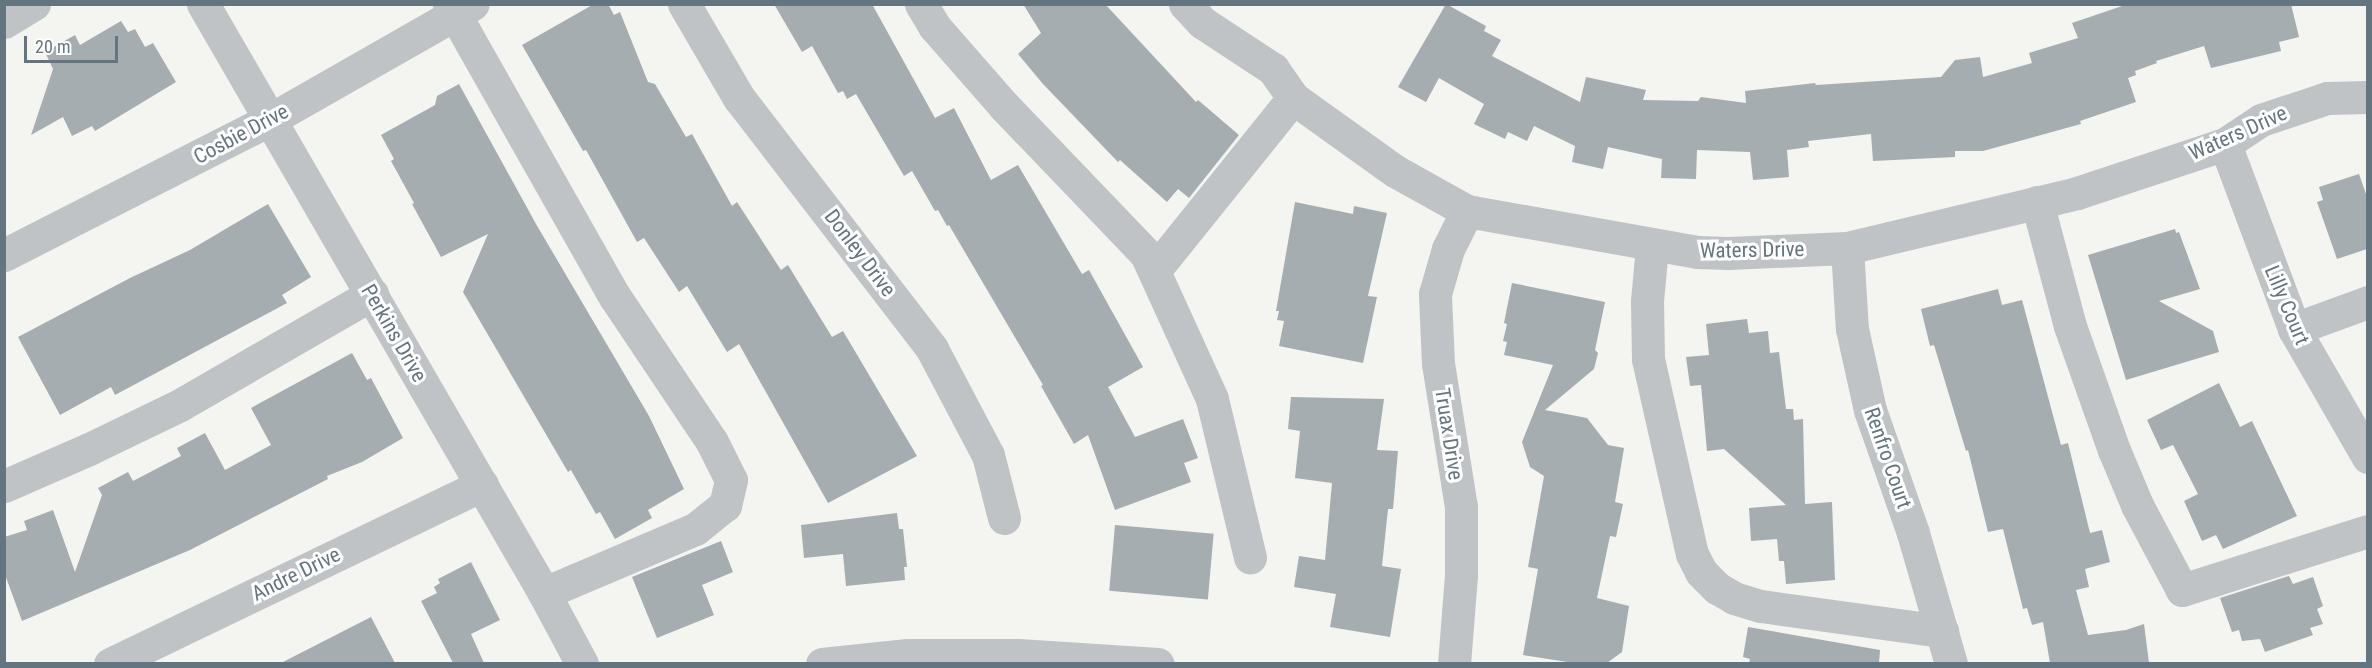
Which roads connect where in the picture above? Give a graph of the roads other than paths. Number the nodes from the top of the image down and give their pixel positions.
1 (34, 4) edge
2 (203, 4) edge
3 (684, 4) edge
4 (921, 4) edge
5 (1185, 4) edge
6 (459, 8) edge
7 (4, 22) edge
8 (2367, 97) edge
9 (1293, 98) junction
10 (271, 119) junction
11 (2225, 144) junction
12 (2037, 201) junction
13 (1467, 211) junction
14 (1652, 246) junction
15 (1848, 248) junction
16 (4, 255) edge
17 (1154, 271) junction
18 (372, 294) junction
19 (2367, 302) edge
20 (2294, 329) junction
21 (2367, 458) edge
22 (482, 485) junction
23 (4, 486) edge
24 (1004, 518) dead end
25 (2367, 531) edge
26 (1250, 557) dead end
27 (544, 593) junction
28 (1942, 631) junction
29 (110, 663) edge
30 (582, 663) edge
31 (822, 663) edge
32 (1158, 663) edge
33 (1454, 663) edge
34 (1951, 663) edge

1 - 7 street
2 - 10 street, Perkins Drive
3 - 24 street, Donley Drive
4 - 17 street
5 - 9 street, Waters Drive
6 - 10 street, Cosbie Drive
6 - 27 street
8 - 11 street, Waters Drive
9 - 13 street, Waters Drive
9 - 17 street
10 - 16 street, Cosbie Drive
10 - 18 street, Perkins Drive
11 - 12 street, Waters Drive
11 - 20 street, Lilly Court
12 - 15 street, Waters Drive
12 - 25 street
13 - 14 street, Waters Drive
13 - 33 street, Truax Drive
14 - 15 street, Waters Drive
14 - 28 street
15 - 28 street, Renfro Court
17 - 26 street
18 - 22 street, Perkins Drive
18 - 23 street
19 - 20 street
20 - 21 street, Lilly Court
22 - 27 street, Perkins Drive
22 - 29 street, Andre Drive
27 - 30 street, Perkins Drive
28 - 34 street, Renfro Court
31 - 32 street

